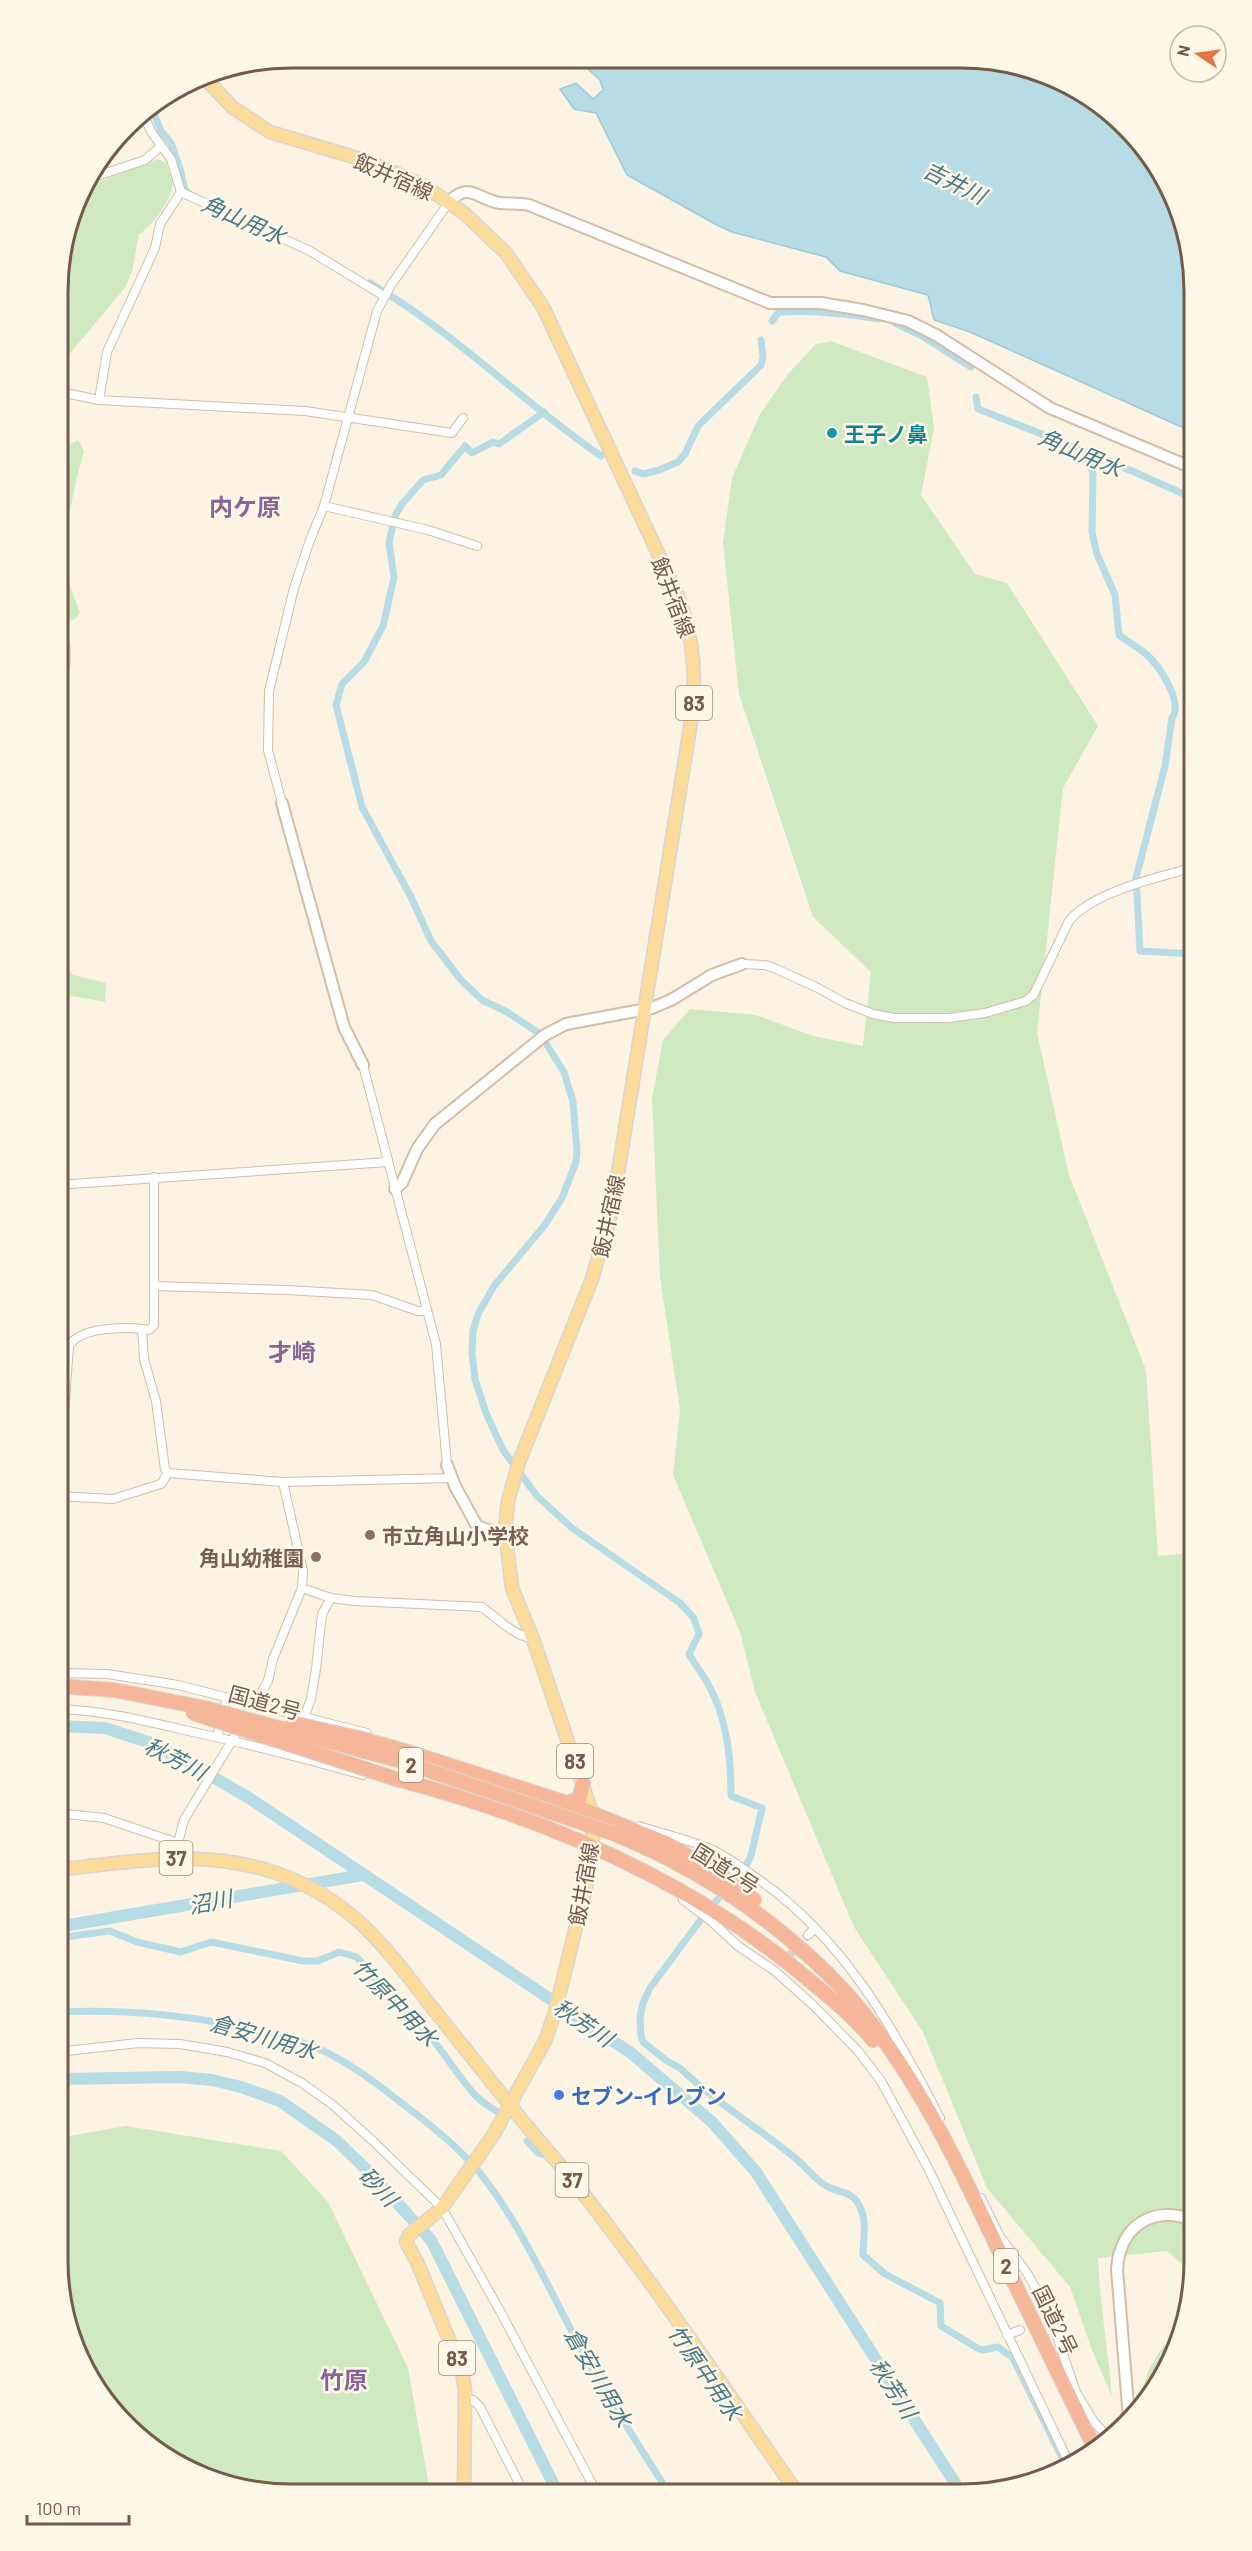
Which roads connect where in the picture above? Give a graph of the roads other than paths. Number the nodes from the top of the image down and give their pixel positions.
1 (209, 83) edge
2 (146, 121) edge
3 (161, 146) junction
4 (100, 175) edge
5 (181, 192) junction
6 (449, 202) junction
7 (384, 296) junction
8 (70, 394) dead end
9 (99, 400) junction
10 (347, 418) junction
11 (463, 418) dead end
12 (1184, 464) edge
13 (324, 506) junction
14 (477, 546) dead end
15 (282, 803) joint
16 (1184, 870) edge
17 (742, 964) joint
18 (643, 1011) junction
19 (363, 1065) joint
20 (388, 1162) junction
21 (154, 1178) junction
22 (68, 1184) edge
23 (395, 1189) junction
24 (154, 1286) junction
25 (426, 1311) junction
26 (142, 1329) junction
27 (68, 1353) edge
28 (447, 1465) joint
29 (168, 1473) junction
30 (451, 1478) junction
31 (283, 1482) junction
32 (68, 1497) edge
33 (504, 1531) junction
34 (302, 1588) junction
35 (331, 1598) junction
36 (533, 1639) junction
37 (68, 1674) edge
38 (68, 1687) edge
39 (227, 1697) junction
40 (253, 1703) junction
41 (197, 1709) junction
42 (68, 1710) edge
43 (304, 1716) junction
44 (217, 1737) junction
45 (377, 1737) junction
46 (233, 1741) junction
47 (292, 1756) junction
48 (472, 1774) junction
49 (365, 1776) junction
50 (583, 1783) junction
51 (508, 1785) junction
52 (567, 1803) junction
53 (500, 1810) junction
54 (68, 1814) edge
55 (598, 1817) junction
56 (178, 1843) junction
57 (593, 1846) junction
58 (174, 1858) junction
59 (68, 1869) edge
60 (719, 1880) junction
61 (716, 1919) junction
62 (815, 1928) junction
63 (808, 1935) tunnel mouth
64 (68, 2051) edge
65 (912, 2084) junction
66 (510, 2106) junction
67 (439, 2210) junction
68 (1184, 2218) edge
69 (1050, 2316) junction
70 (1040, 2321) dead end
71 (1020, 2330) dead end
72 (1007, 2335) junction
73 (465, 2400) junction
74 (1128, 2408) edge
75 (1103, 2432) edge
76 (1092, 2441) edge
77 (1067, 2457) edge
78 (464, 2484) edge
79 (519, 2484) edge
80 (592, 2484) edge
81 (792, 2484) edge

1 - 6 main road, 飯井宿線 / 83
2 - 3 street
3 - 4 street
3 - 5 street
5 - 7 street
5 - 9 street
6 - 7 street
6 - 12 street
6 - 18 main road, 飯井宿線 / 83
7 - 10 street
8 - 9 street
9 - 10 street
10 - 11 street
10 - 13 street
13 - 14 street
13 - 15 street
15 - 19 street
16 - 17 street
17 - 18 street
18 - 23 street
18 - 33 main road, 飯井宿線 / 83
19 - 20 street
20 - 21 street
20 - 23 street
21 - 22 street
21 - 24 street
23 - 25 street
24 - 25 street
24 - 26 street
25 - 28 street
26 - 27 street
26 - 29 street
28 - 30 street
29 - 31 street
29 - 32 street
30 - 31 street
30 - 33 street
31 - 34 street
33 - 36 main road, 飯井宿線 / 83
34 - 35 street
34 - 40 street
35 - 36 street
35 - 43 street
36 - 50 main road, 飯井宿線 / 83
37 - 39 street
38 - 41 highway
39 - 40 street
39 - 44 street
40 - 43 street
40 - 46 street
41 - 48 highway, bridge
41 - 53 highway, bridge
41 - 60 highway, 国道2号 / 2, bridge
42 - 44 street
43 - 45 street
43 - 47 street
44 - 46 street
45 - 48 street
45 - 49 street
46 - 47 street
46 - 56 street
47 - 49 street
48 - 51 highway
49 - 53 street
50 - 52 highway
50 - 55 main road, 飯井宿線 / 83
51 - 52 highway
51 - 53 street
52 - 55 highway
53 - 57 highway
54 - 56 street
55 - 57 main road, 飯井宿線 / 83
55 - 60 highway
55 - 62 street
56 - 58 street
57 - 61 highway
57 - 66 main road, 飯井宿線 / 83
58 - 59 main road, 37
58 - 66 main road, 37
60 - 65 highway, 国道2号 / 2
61 - 65 highway
61 - 72 street
62 - 63 street
62 - 69 street
64 - 67 street
65 - 76 highway, 国道2号 / 2
66 - 67 main road, 飯井宿線 / 83
66 - 81 main road, 37
67 - 73 main road, 飯井宿線 / 83
67 - 80 street
68 - 74 street
69 - 70 street
69 - 75 street
71 - 72 street
72 - 77 street
73 - 78 main road, 飯井宿線 / 83
73 - 79 street

